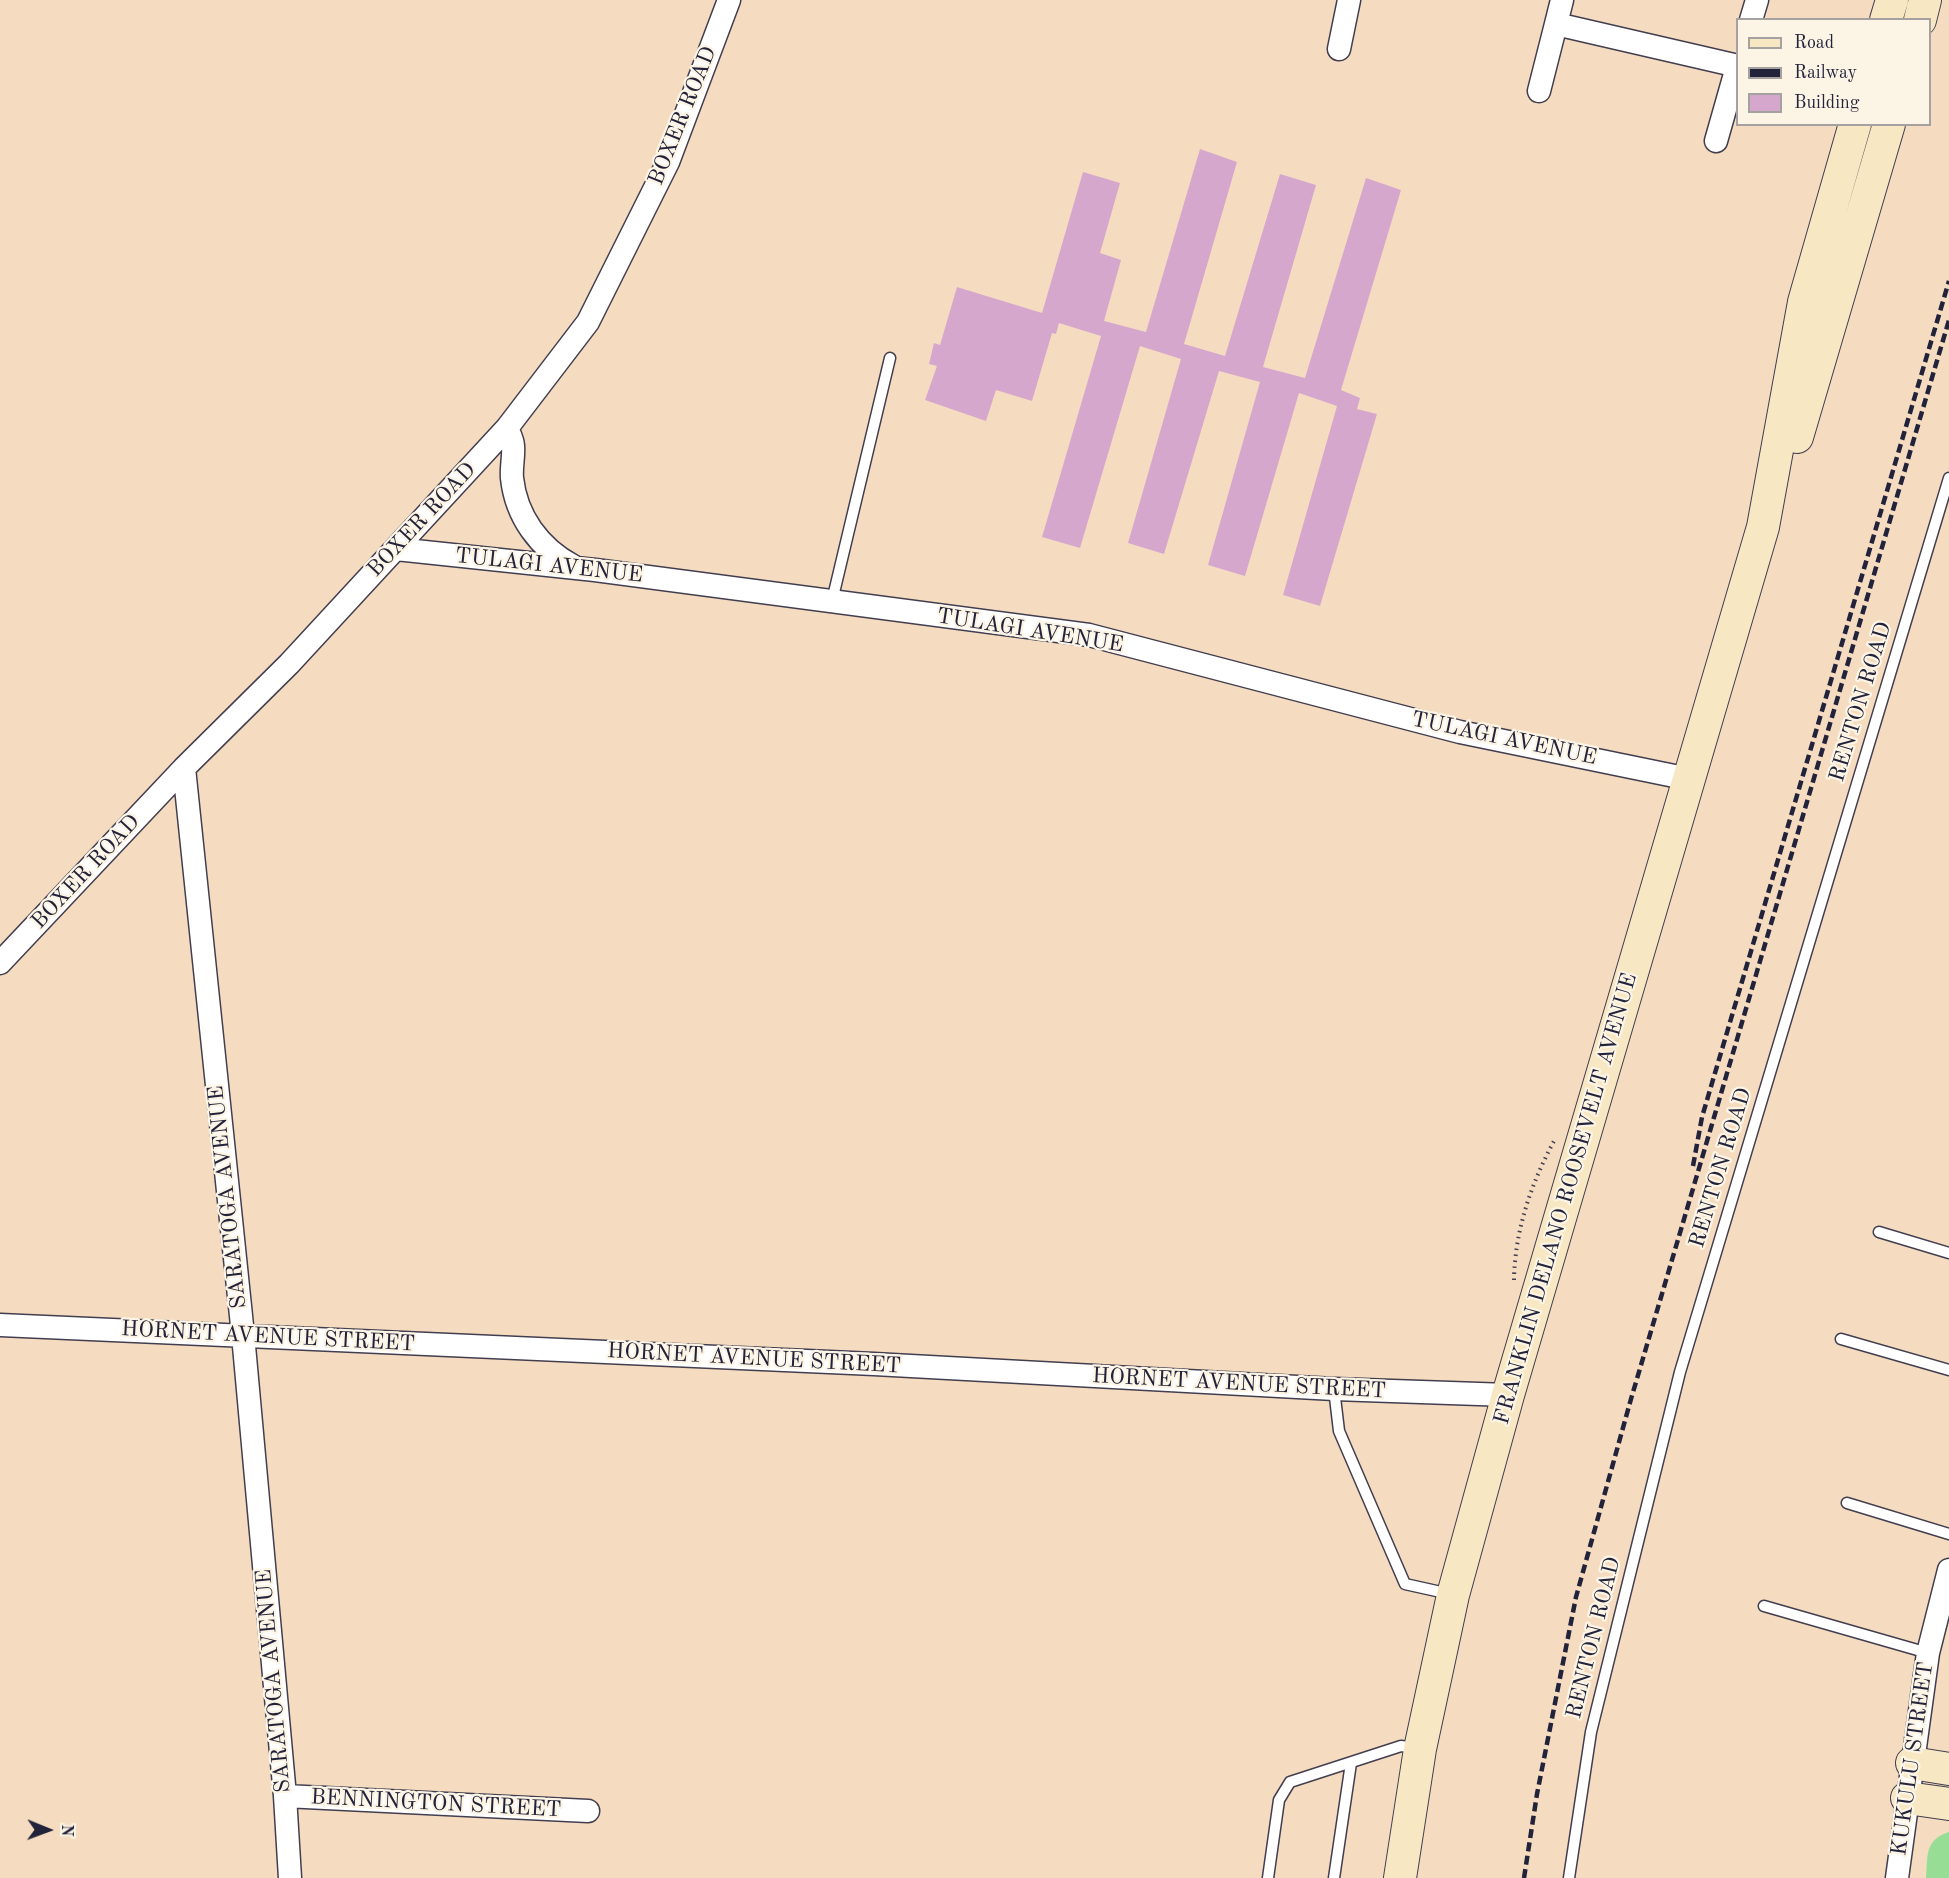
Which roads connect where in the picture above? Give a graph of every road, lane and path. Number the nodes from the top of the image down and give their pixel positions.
1 (729, 0) edge
2 (1349, 0) edge
3 (1562, 0) edge
4 (1757, 0) edge
5 (1892, 0) edge
6 (1925, 0) edge
7 (1752, 18) edge
8 (1887, 18) edge
9 (1920, 18) edge
10 (1556, 24) junction
11 (1339, 49) dead end
12 (1736, 66) edge
13 (1736, 70) edge
14 (1539, 91) dead end
15 (1854, 126) edge
16 (1888, 126) edge
17 (1716, 141) dead end
18 (890, 358) dead end
19 (507, 428) junction
20 (1949, 478) edge
21 (1763, 527) junction
22 (396, 549) junction
23 (577, 569) junction
24 (832, 601) junction
25 (184, 768) junction
26 (1689, 779) junction
27 (0, 963) edge
28 (1554, 1141) dead end
29 (1879, 1232) dead end
30 (1949, 1252) edge
31 (1514, 1281) dead end
32 (0, 1325) edge
33 (243, 1335) junction
34 (1841, 1340) dead end
35 (1949, 1370) edge
36 (1334, 1389) junction
37 (1508, 1395) junction
38 (1847, 1503) dead end
39 (1949, 1534) edge
40 (1949, 1570) edge
41 (1453, 1595) junction
42 (1764, 1606) dead end
43 (1942, 1625) edge
44 (1928, 1653) junction
45 (1420, 1749) junction
46 (1351, 1763) junction
47 (1912, 1763) junction
48 (1949, 1769) edge
49 (285, 1796) junction
50 (1907, 1798) junction
51 (1949, 1804) edge
52 (588, 1811) dead end
53 (290, 1878) edge
54 (1268, 1878) edge
55 (1334, 1878) edge
56 (1400, 1878) edge
57 (1569, 1878) edge
58 (1897, 1878) edge

1 - 19 street, BOXER ROAD
2 - 11 street
3 - 10 street
4 - 7 street
5 - 8 main road
6 - 9 main road
10 - 12 street
10 - 14 street
13 - 17 street
15 - 21 main road, FRANKLIN DELANO ROOSEVELT AVENUE
16 - 21 main road, FRANKLIN DELANO ROOSEVELT AVENUE
18 - 24 lane
19 - 22 street, BOXER ROAD
19 - 23 street
20 - 57 lane, RENTON ROAD
21 - 26 main road, FRANKLIN DELANO ROOSEVELT AVENUE
22 - 23 street, TULAGI AVENUE
22 - 25 street, BOXER ROAD
23 - 24 street, TULAGI AVENUE
24 - 26 street, TULAGI AVENUE
25 - 27 street, BOXER ROAD
25 - 33 street, SARATOGA AVENUE
26 - 37 main road, FRANKLIN DELANO ROOSEVELT AVENUE
28 - 31 path
29 - 30 lane
32 - 33 street, HORNET AVENUE STREET
33 - 36 street, HORNET AVENUE STREET
33 - 49 street, SARATOGA AVENUE
34 - 35 lane
36 - 37 street, HORNET AVENUE STREET
36 - 41 lane
37 - 41 main road, FRANKLIN DELANO ROOSEVELT AVENUE
38 - 39 lane
40 - 43 street, KUKULU STREET
41 - 45 main road, FRANKLIN DELANO ROOSEVELT AVENUE
42 - 44 lane
43 - 44 street, KUKULU STREET
44 - 47 street, KUKULU STREET
45 - 46 lane
45 - 56 main road, FRANKLIN DELANO ROOSEVELT AVENUE
46 - 54 lane
46 - 55 lane
47 - 48 main road
47 - 50 street, KUKULU STREET
49 - 52 street, BENNINGTON STREET
49 - 53 street, SARATOGA AVENUE
50 - 51 main road
50 - 58 street, KUKULU STREET

